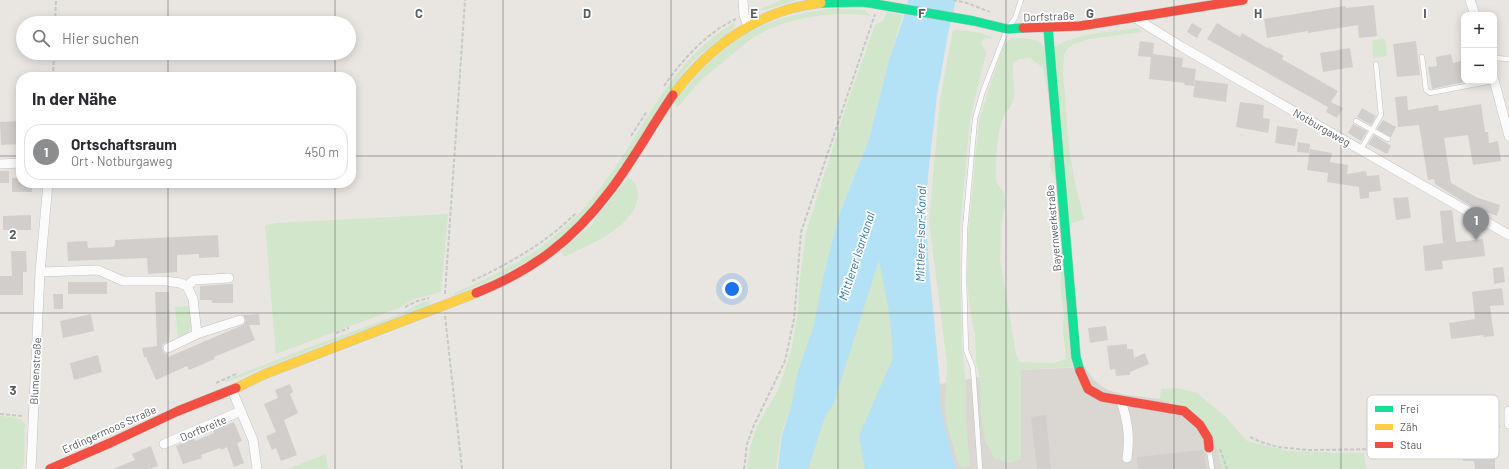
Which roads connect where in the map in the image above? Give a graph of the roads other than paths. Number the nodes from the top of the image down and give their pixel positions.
1 (743, 0) edge
2 (1021, 0) edge
3 (1243, 0) edge
4 (1470, 0) edge
5 (1474, 12) edge
6 (1135, 18) junction
7 (748, 26) junction
8 (1048, 28) junction
9 (1007, 29) junction
10 (1422, 57) dead end
11 (1497, 58) edge
12 (1509, 59) edge
13 (1376, 64) dead end
14 (1477, 84) edge
15 (1494, 84) edge
16 (1356, 121) dead end
17 (1373, 130) junction
18 (1509, 136) edge
19 (1388, 139) dead end
20 (1361, 149) junction
21 (16, 163) edge
22 (0, 164) edge
23 (48, 188) edge
24 (1509, 234) edge
25 (40, 272) junction
26 (229, 278) dead end
27 (187, 286) junction
28 (240, 320) dead end
29 (197, 334) junction
30 (168, 348) dead end
31 (264, 374) junction
32 (232, 390) junction
33 (1121, 401) junction
34 (178, 411) junction
35 (241, 411) junction
36 (1509, 411) edge
37 (1509, 423) edge
38 (164, 444) dead end
39 (1209, 448) joint
40 (1127, 458) dead end
41 (31, 469) edge
42 (50, 469) edge
43 (257, 469) edge
44 (980, 469) edge
45 (1212, 469) edge

1 - 7 street
2 - 9 lane
3 - 6 street, Dorfstraße
4 - 5 street
6 - 8 street, Dorfstraße
6 - 20 street, Notburgaweg
7 - 9 street, Dorfstraße
7 - 31 street, Erdingermoos Straße
8 - 9 street, Dorfstraße
8 - 33 street, Bayernwerkstraße
9 - 44 lane
10 - 14 lane
11 - 12 lane
13 - 17 lane
15 - 18 street
16 - 17 lane
17 - 19 lane
17 - 20 lane
20 - 24 street, Notburgaweg
21 - 22 street
23 - 25 street, Blumenstraße
25 - 27 street
25 - 41 street, Blumenstraße
26 - 27 street
27 - 29 street
28 - 29 street
29 - 30 street
31 - 32 street, Erdingermoos Straße
31 - 34 street, Erdingermoos Straße
32 - 34 street, Erdingermoos Straße
32 - 35 street
33 - 39 street, Bayernwerkstraße
33 - 40 street
34 - 42 street, Erdingermoos Straße
35 - 38 street, Dorfbreite
35 - 43 street
36 - 37 street
39 - 45 lane

